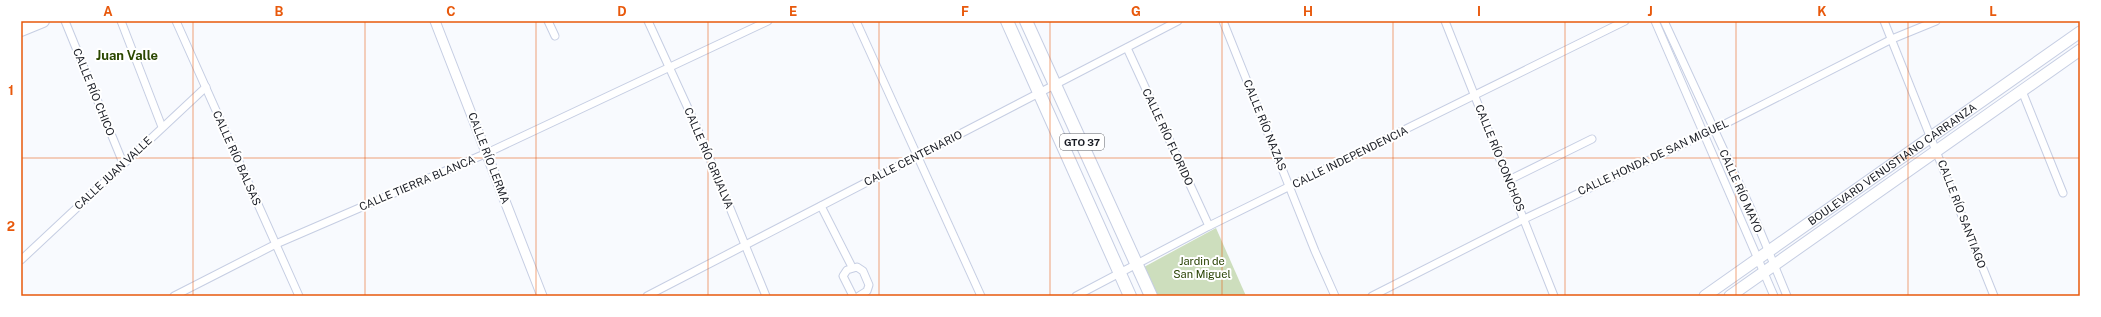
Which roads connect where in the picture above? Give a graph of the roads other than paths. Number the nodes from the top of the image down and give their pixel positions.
1 (43, 21) edge
2 (65, 21) edge
3 (121, 21) edge
4 (176, 21) edge
5 (435, 21) edge
6 (548, 21) edge
7 (648, 21) edge
8 (768, 21) edge
9 (856, 21) edge
10 (1007, 21) edge
11 (1026, 21) edge
12 (1178, 21) edge
13 (1223, 21) edge
14 (1444, 21) edge
15 (1625, 21) edge
16 (1655, 21) edge
17 (1664, 21) edge
18 (1884, 21) edge
19 (1936, 21) edge
20 (21, 30) edge
21 (2080, 32) edge
22 (555, 36) dead end
23 (1892, 38) junction
24 (1127, 48) junction
25 (2080, 50) edge
26 (669, 69) junction
27 (1055, 85) junction
28 (206, 87) junction
29 (2022, 91) junction
30 (1040, 92) junction
31 (1475, 95) junction
32 (162, 127) junction
33 (1713, 130) junction
34 (1703, 134) junction
35 (1932, 136) junction
36 (1592, 139) dead end
37 (1937, 151) junction
38 (487, 153) junction
39 (917, 156) junction
40 (123, 163) junction
41 (1509, 180) junction
42 (1289, 186) junction
43 (2062, 193) dead end
44 (821, 206) junction
45 (1750, 209) junction
46 (1740, 214) junction
47 (1524, 219) junction
48 (1209, 226) junction
49 (276, 244) junction
50 (745, 245) junction
51 (1768, 251) junction
52 (22, 256) edge
53 (1758, 258) junction
54 (1138, 263) junction
55 (1774, 266) junction
56 (852, 267) junction
57 (1764, 272) junction
58 (1121, 273) junction
59 (174, 296) edge
60 (299, 296) edge
61 (542, 296) edge
62 (647, 296) edge
63 (766, 296) edge
64 (853, 296) edge
65 (859, 296) edge
66 (981, 296) edge
67 (1076, 296) edge
68 (1130, 296) edge
69 (1151, 296) edge
70 (1336, 296) edge
71 (1372, 296) edge
72 (1554, 296) edge
73 (1705, 296) edge
74 (1730, 296) edge
75 (1774, 296) edge
76 (1787, 296) edge
77 (1994, 296) edge

1 - 20 main road
2 - 40 street, CALLE RÍO CHICO
3 - 32 street
4 - 28 street, CALLE RÍO BALSAS
5 - 38 street, CALLE RÍO LERMA
6 - 22 street
7 - 26 street, CALLE RÍO GRIJALVA
8 - 26 street, CALLE TIERRA BLANCA
9 - 39 street
10 - 30 main road, GTO 37
11 - 27 main road, GTO 37
12 - 24 street, CALLE CENTENARIO
13 - 42 street, CALLE RÍO NAZAS
14 - 31 street, CALLE RÍO CONCHOS
15 - 31 street, CALLE INDEPENDENCIA
16 - 34 street, CALLE RÍO MAYO
17 - 33 street, CALLE RÍO MAYO
18 - 23 street, CALLE RÍO SANTIAGO
19 - 23 street, CALLE HONDA DE SAN MIGUEL
21 - 35 main road, BOULEVARD VENUSTIANO CARRANZA
23 - 33 street, CALLE HONDA DE SAN MIGUEL
23 - 35 street, CALLE RÍO SANTIAGO
24 - 27 street, CALLE CENTENARIO
24 - 48 street, CALLE RÍO FLORIDO
25 - 29 main road, BOULEVARD VENUSTIANO CARRANZA
26 - 38 street, CALLE TIERRA BLANCA
26 - 50 street, CALLE RÍO GRIJALVA
27 - 30 street, CALLE CENTENARIO
27 - 54 main road, GTO 37
28 - 32 street, CALLE JUAN VALLE
28 - 49 street, CALLE RÍO BALSAS
29 - 37 main road, BOULEVARD VENUSTIANO CARRANZA
29 - 43 street
30 - 39 street, CALLE CENTENARIO
30 - 58 main road, GTO 37
31 - 41 street, CALLE RÍO CONCHOS
31 - 42 street, CALLE INDEPENDENCIA
32 - 40 street, CALLE JUAN VALLE
33 - 34 street, CALLE HONDA DE SAN MIGUEL
33 - 45 street, CALLE RÍO MAYO
34 - 46 street, CALLE RÍO MAYO
34 - 47 street, CALLE HONDA DE SAN MIGUEL
35 - 37 street, CALLE RÍO SANTIAGO
35 - 51 main road, BOULEVARD VENUSTIANO CARRANZA
36 - 41 street
37 - 55 main road, BOULEVARD VENUSTIANO CARRANZA
37 - 77 street, CALLE RÍO SANTIAGO
38 - 49 street, CALLE TIERRA BLANCA
38 - 61 street, CALLE RÍO LERMA
39 - 44 street, CALLE CENTENARIO
39 - 66 street
40 - 52 street, CALLE JUAN VALLE
41 - 47 street, CALLE RÍO CONCHOS
42 - 48 street, CALLE INDEPENDENCIA
42 - 70 street, CALLE RÍO NAZAS
44 - 50 street, CALLE CENTENARIO
44 - 56 street
45 - 46 street
45 - 51 street, CALLE RÍO MAYO
46 - 53 street, CALLE RÍO MAYO
47 - 71 street, CALLE HONDA DE SAN MIGUEL
47 - 72 street, CALLE RÍO CONCHOS
48 - 54 street, CALLE INDEPENDENCIA
49 - 59 street, CALLE TIERRA BLANCA
49 - 60 street, CALLE RÍO BALSAS
50 - 62 street, CALLE CENTENARIO
50 - 63 street, CALLE RÍO GRIJALVA
51 - 53 main road, BOULEVARD VENUSTIANO CARRANZA
51 - 55 street, CALLE RÍO MAYO
53 - 57 street, CALLE RÍO MAYO
53 - 73 main road, BOULEVARD VENUSTIANO CARRANZA
54 - 58 street, CALLE INDEPENDENCIA
54 - 69 main road, GTO 37
55 - 57 main road, BOULEVARD VENUSTIANO CARRANZA
55 - 76 street, CALLE RÍO MAYO
56 - 64 street
56 - 65 street
57 - 74 main road, BOULEVARD VENUSTIANO CARRANZA
57 - 75 street, CALLE RÍO MAYO
58 - 67 street, CALLE INDEPENDENCIA
58 - 68 main road, GTO 37

